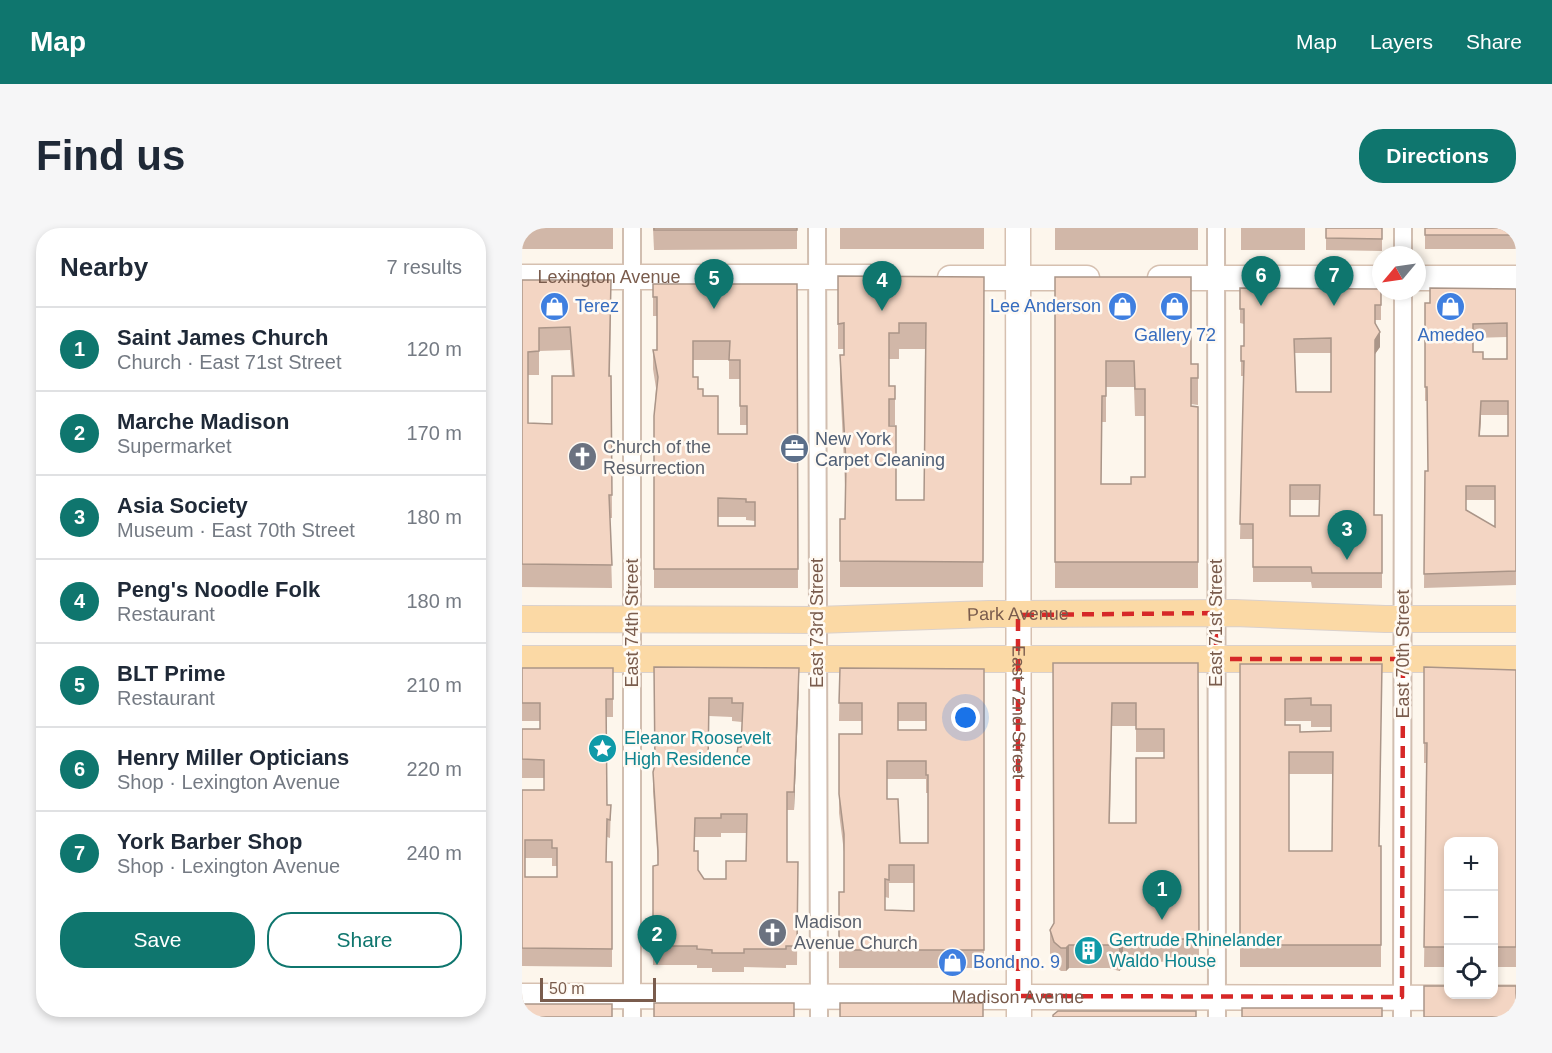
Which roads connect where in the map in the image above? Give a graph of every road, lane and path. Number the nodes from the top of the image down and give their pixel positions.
1 (632, 228) edge
2 (817, 228) edge
3 (1018, 228) edge
4 (1216, 228) edge
5 (1403, 228) edge
6 (1403, 246) edge
7 (522, 277) edge
8 (817, 277) junction
9 (888, 277) edge
10 (632, 278) junction
11 (922, 278) edge
12 (1018, 278) junction
13 (1216, 278) junction
14 (1372, 278) edge
15 (1426, 278) edge
16 (1516, 278) edge
17 (1403, 300) edge
18 (1216, 613) junction
19 (1018, 615) junction
20 (522, 619) edge
21 (632, 619) junction
22 (1403, 619) junction
23 (1516, 619) edge
24 (817, 620) junction
25 (632, 658) junction
26 (522, 659) edge
27 (817, 659) junction
28 (1017, 659) junction
29 (1216, 659) junction
30 (1402, 659) junction
31 (1516, 659) edge
32 (522, 996) edge
33 (1516, 998) edge
34 (819, 1006) edge
35 (632, 1007) edge
36 (1018, 1007) edge
37 (1217, 1007) edge
38 (1402, 1007) edge

1 - 10 street, East 74th Street
2 - 8 street, East 73rd Street
3 - 12 main road, East 72nd Street
4 - 13 street, East 71st Street
5 - 6 street
7 - 10 main road, Lexington Avenue
8 - 9 main road, Lexington Avenue
8 - 10 main road, Lexington Avenue
8 - 24 street, East 73rd Street
10 - 21 street, East 74th Street
11 - 12 main road
12 - 13 main road
12 - 19 main road, East 72nd Street
13 - 14 main road
13 - 18 street, East 71st Street
15 - 16 main road
17 - 22 street, East 70th Street
18 - 19 main road, Park Avenue
18 - 22 main road, Park Avenue
18 - 29 street, East 71st Street
19 - 24 main road, Park Avenue
19 - 28 main road, East 72nd Street
20 - 21 main road, Park Avenue
21 - 24 main road, Park Avenue
21 - 25 street, East 74th Street
22 - 23 main road, Park Avenue
22 - 30 street, East 70th Street
24 - 27 street, East 73rd Street
25 - 26 main road
25 - 27 main road
25 - 35 street, East 74th Street
27 - 28 main road
27 - 34 street, East 73rd Street
28 - 29 main road
28 - 36 main road, East 72nd Street
29 - 30 main road
29 - 37 street, East 71st Street
30 - 31 main road
30 - 38 street, East 70th Street
32 - 35 main road, Madison Avenue
33 - 38 main road, Madison Avenue
34 - 35 main road, Madison Avenue
34 - 36 main road, Madison Avenue
36 - 37 main road, Madison Avenue
37 - 38 main road, Madison Avenue

